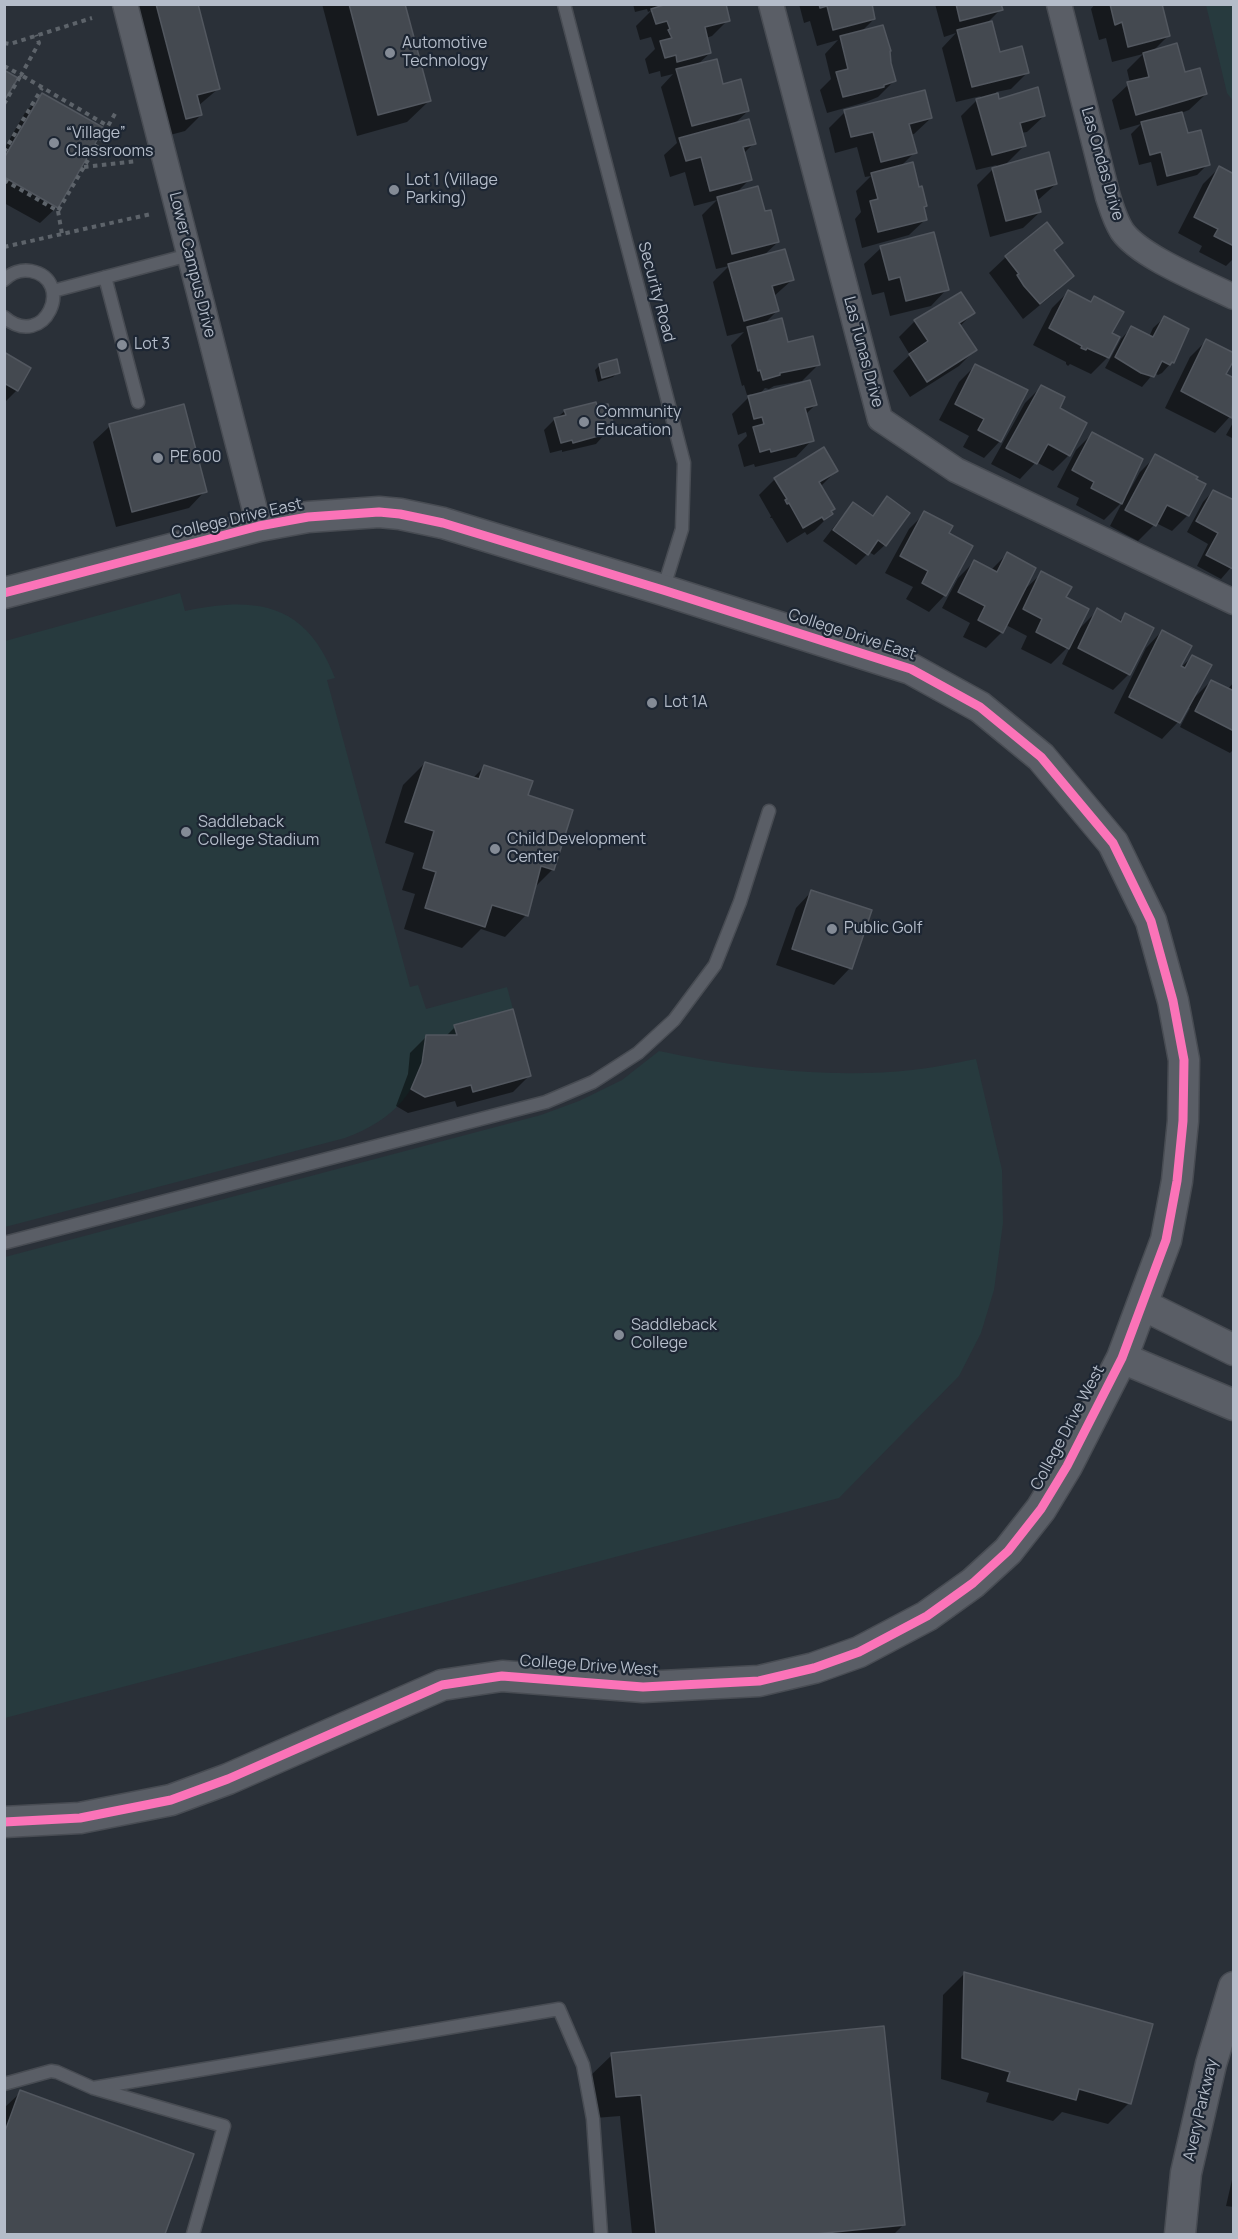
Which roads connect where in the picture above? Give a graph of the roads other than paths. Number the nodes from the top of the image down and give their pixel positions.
1 (125, 4) edge
2 (564, 4) edge
3 (771, 4) edge
4 (1059, 4) edge
5 (189, 255) junction
6 (105, 277) junction
7 (4, 280) edge
8 (53, 291) junction
9 (1233, 297) edge
10 (4, 317) edge
11 (138, 402) dead end
12 (259, 526) junction
13 (663, 590) junction
14 (4, 593) edge
15 (1233, 603) edge
16 (769, 811) dead end
17 (4, 1243) edge
18 (1143, 1305) junction
19 (1233, 1350) edge
20 (1122, 1358) junction
21 (1233, 1406) edge
22 (4, 1822) edge
23 (1233, 1987) edge
24 (1227, 2032) edge
25 (4, 2084) edge
26 (93, 2088) junction
27 (193, 2235) edge
28 (601, 2235) edge
29 (1180, 2235) edge

1 - 5 street, Lower Campus Drive
2 - 13 lane, Security Road
3 - 15 street, Las Tunas Drive
4 - 9 street, Las Ondas Drive
5 - 6 lane
5 - 12 street, Lower Campus Drive
6 - 8 lane
6 - 11 lane
7 - 8 lane
8 - 10 lane
12 - 13 street, College Drive East
12 - 14 street, College Drive East
13 - 18 street, College Drive East
16 - 17 lane
18 - 19 street
18 - 20 street, College Drive East
20 - 21 street
20 - 22 street, College Drive West
23 - 24 street, Avery Parkway
24 - 29 street, Avery Parkway
25 - 26 lane
26 - 27 lane
26 - 28 lane

